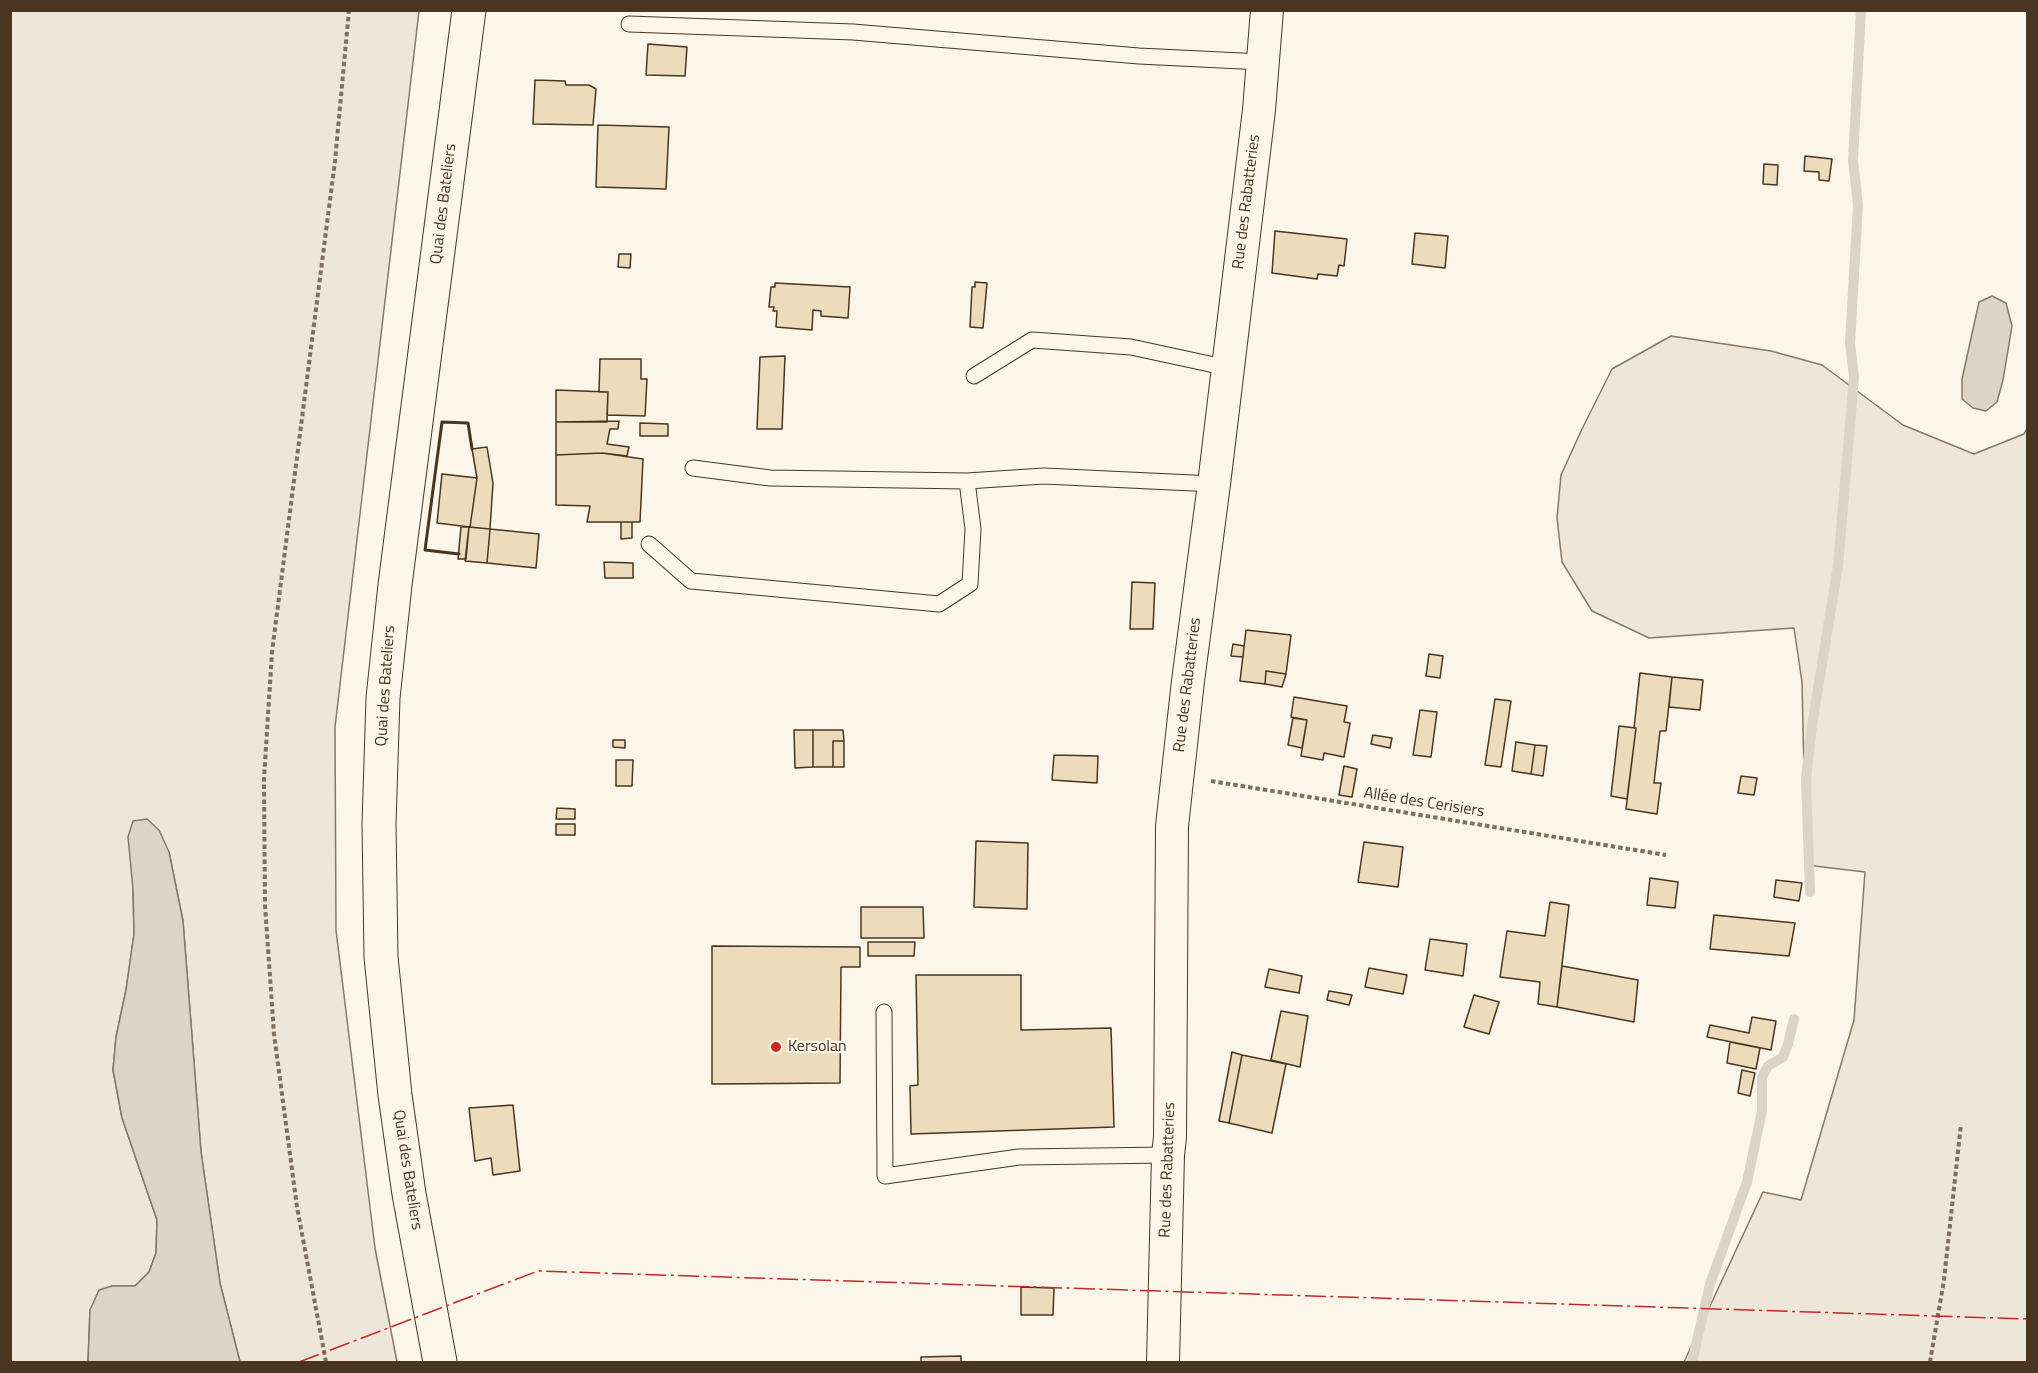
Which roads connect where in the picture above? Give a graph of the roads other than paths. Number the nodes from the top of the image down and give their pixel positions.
1 (469, 10) edge
2 (1267, 10) edge
3 (629, 24) dead end
4 (1262, 62) junction
5 (1228, 368) junction
6 (974, 376) dead end
7 (693, 468) dead end
8 (968, 481) junction
9 (1214, 484) junction
10 (649, 544) dead end
11 (884, 1012) dead end
12 (1168, 1155) junction
13 (440, 1362) edge
14 (1163, 1362) edge

1 - 13 main road, Quai des Bateliers
2 - 4 street, Rue des Rabatteries
3 - 4 lane
4 - 5 street, Rue des Rabatteries
5 - 6 lane
5 - 9 street, Rue des Rabatteries
7 - 8 lane
8 - 9 lane
8 - 10 lane
9 - 12 street, Rue des Rabatteries
11 - 12 lane
12 - 14 street, Rue des Rabatteries

